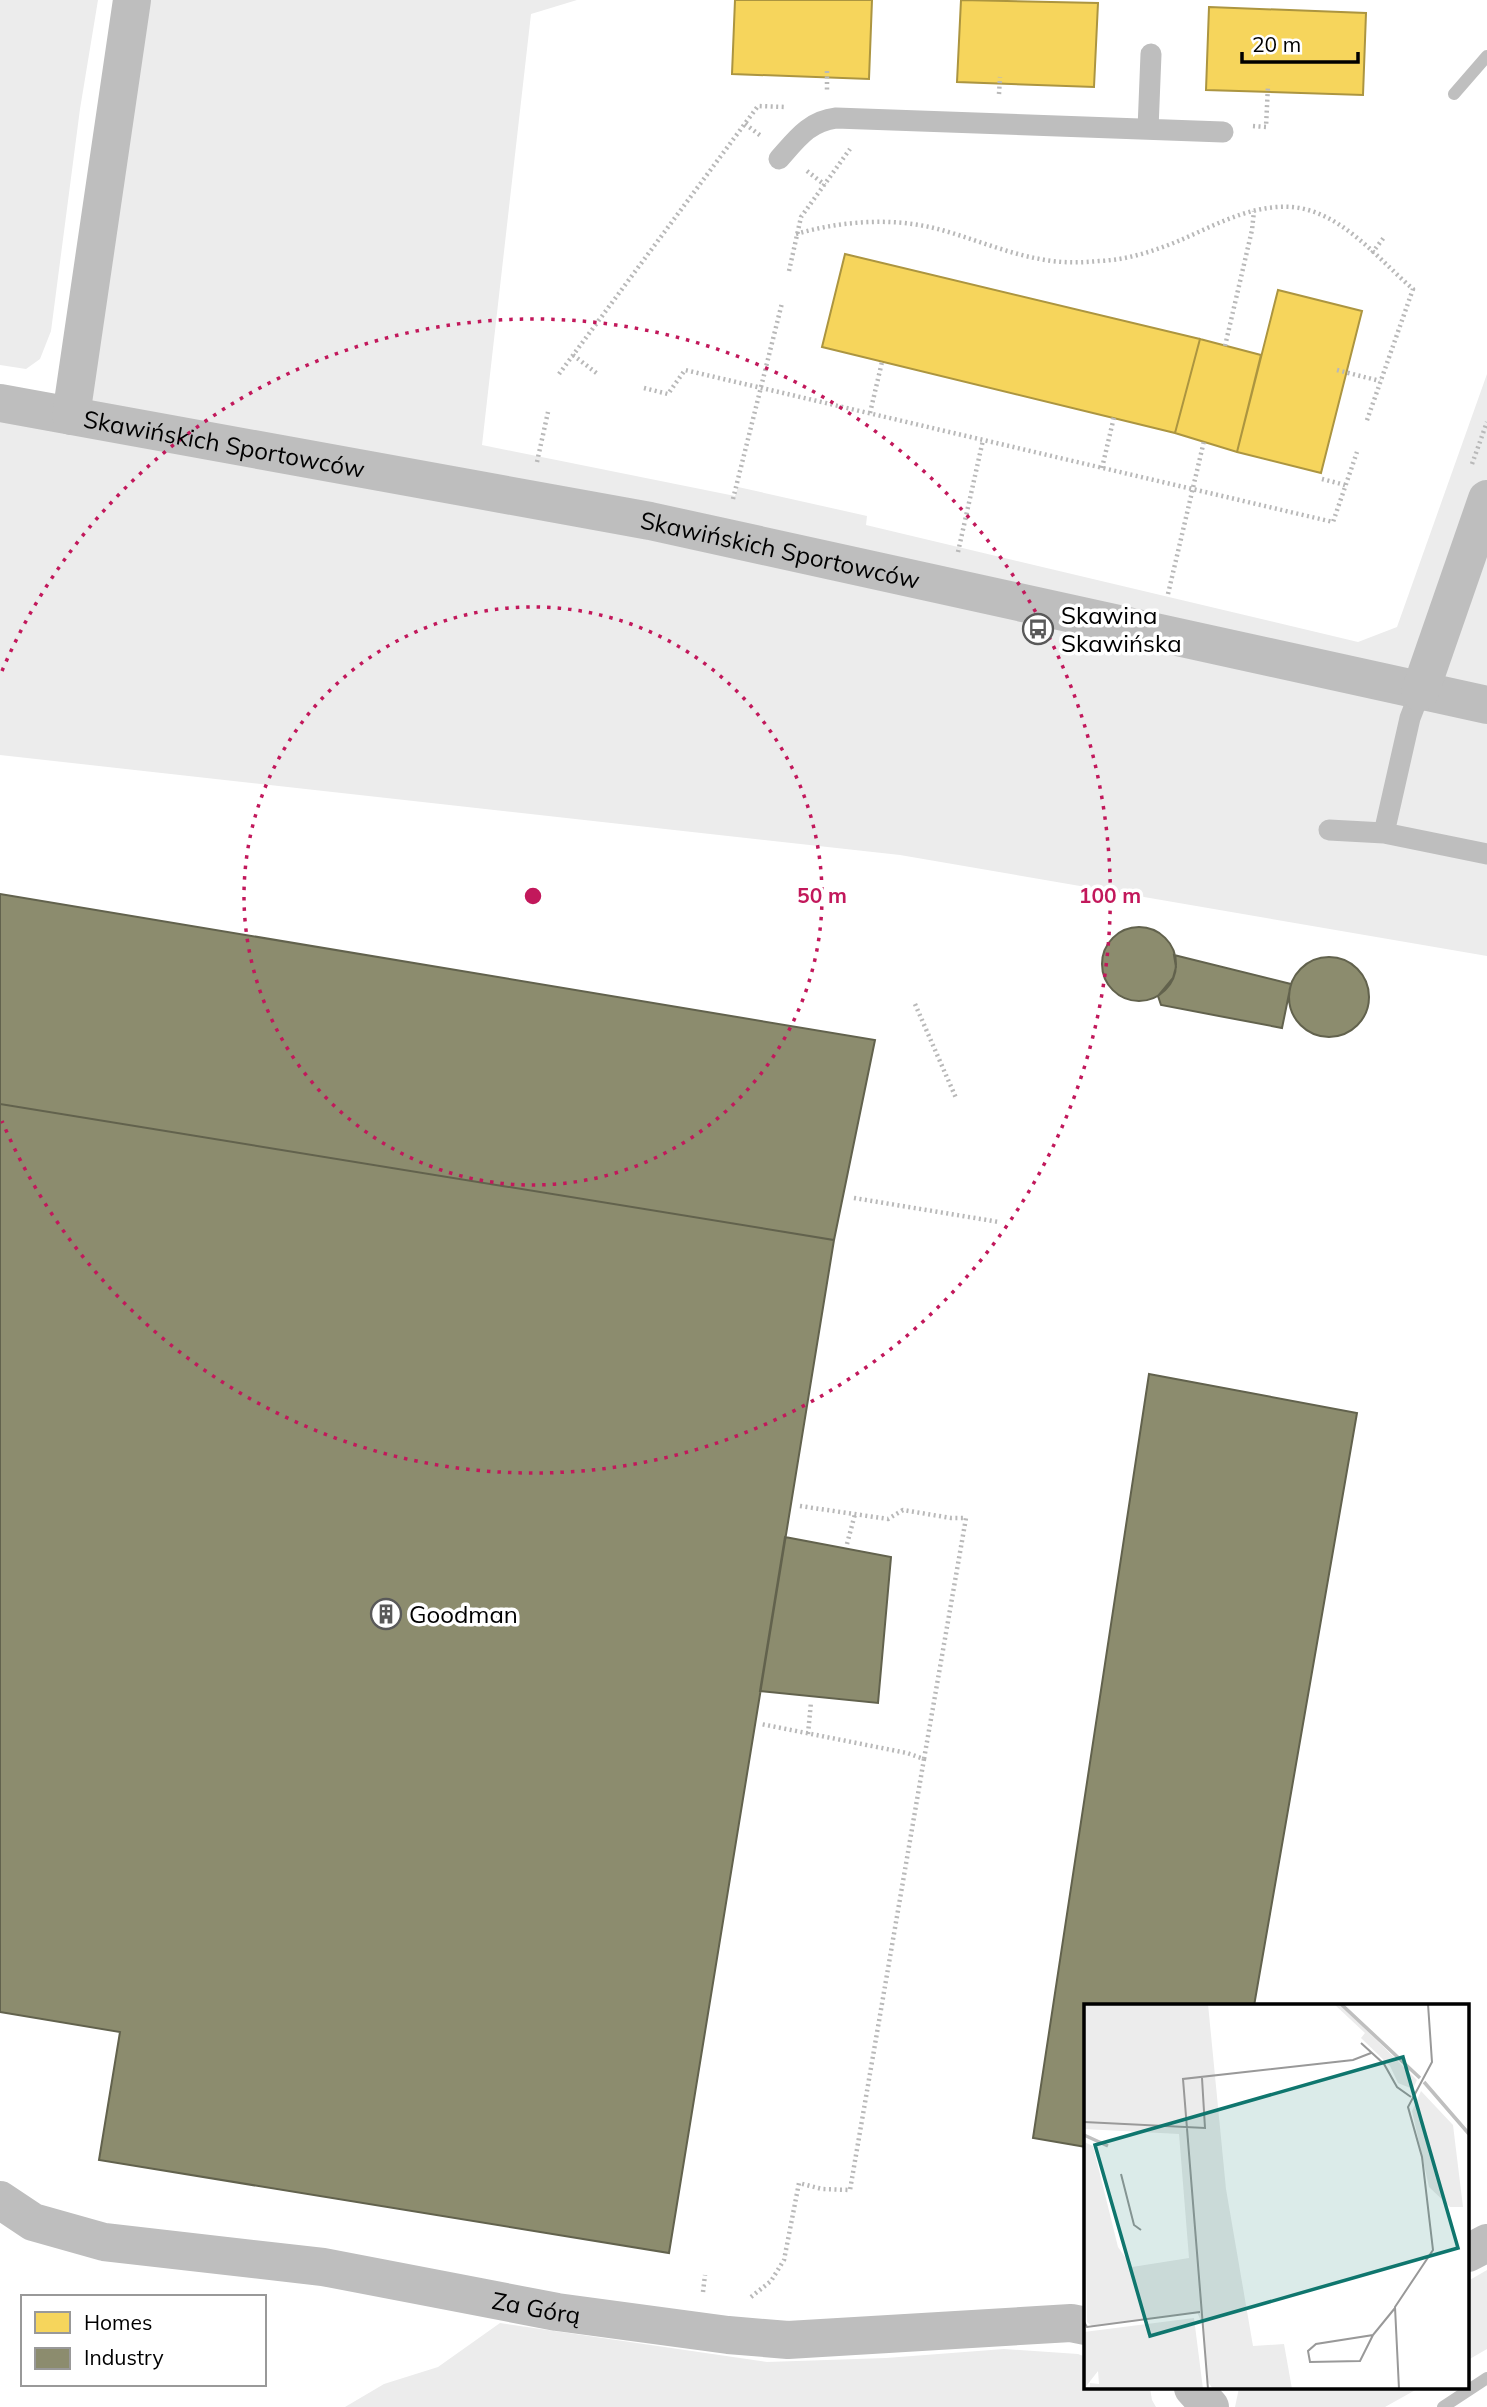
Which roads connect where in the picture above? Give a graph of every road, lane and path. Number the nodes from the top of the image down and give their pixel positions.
1 (132, 0) edge
2 (1151, 54) dead end
3 (1268, 85) dead end
4 (799, 108) dead end
5 (1148, 129) junction
6 (1231, 129) joint
7 (855, 142) dead end
8 (779, 159) dead end
9 (1254, 211) junction
10 (796, 234) junction
11 (1385, 236) dead end
12 (1372, 253) junction
13 (789, 271) dead end
14 (782, 303) dead end
15 (1225, 346) dead end
16 (573, 355) junction
17 (882, 362) dead end
18 (1338, 370) dead end
19 (559, 374) dead end
20 (599, 375) dead end
21 (1380, 381) junction
22 (760, 387) junction
23 (644, 388) dead end
24 (0, 403) edge
25 (548, 412) dead end
26 (870, 413) junction
27 (71, 416) junction
28 (1114, 417) dead end
29 (1487, 422) edge
30 (1366, 423) dead end
31 (984, 440) junction
32 (1204, 441) dead end
33 (1357, 452) dead end
34 (1102, 468) junction
35 (534, 473) dead end
36 (1322, 479) dead end
37 (1345, 485) junction
38 (1478, 487) edge
39 (1191, 489) junction
40 (730, 509) dead end
41 (956, 561) dead end
42 (1167, 597) dead end
43 (1420, 692) junction
44 (1487, 705) edge
45 (1329, 830) dead end
46 (1384, 833) junction
47 (1487, 854) edge
48 (915, 1004) dead end
49 (956, 1098) dead end
50 (854, 1198) dead end
51 (999, 1222) dead end
52 (800, 1506) dead end
53 (855, 1514) junction
54 (847, 1544) dead end
55 (811, 1702) dead end
56 (761, 1724) dead end
57 (807, 1734) junction
58 (924, 1759) junction
59 (0, 2200) edge
60 (1487, 2243) edge
61 (1470, 2252) edge
62 (739, 2303) dead end
63 (1084, 2326) edge
64 (1195, 2390) edge
65 (1209, 2407) edge

1 - 27 street
2 - 5 lane
3 - 6 path
4 - 16 path
5 - 6 lane
5 - 8 lane
7 - 10 path
9 - 10 path
9 - 12 path
9 - 15 path
10 - 13 path
11 - 12 path
12 - 21 path
14 - 22 path
16 - 19 path
16 - 20 path
17 - 26 path
18 - 21 path
21 - 30 path
22 - 23 path
22 - 26 path
22 - 40 path
24 - 27 street, Skawińskich Sportowców
25 - 35 path
26 - 31 path
27 - 43 street, Skawińskich Sportowców
28 - 34 path
29 - 38 path
31 - 34 path
31 - 41 path
32 - 39 path
33 - 37 path
34 - 39 path
36 - 37 path
37 - 39 path
38 - 43 street
39 - 42 path
43 - 44 street, Skawińskich Sportowców
43 - 46 lane
45 - 46 lane
46 - 47 lane
48 - 49 path
50 - 51 path
52 - 53 path
53 - 54 path
53 - 58 path
55 - 57 path
56 - 57 path
57 - 58 path
58 - 62 path
59 - 63 street, Za Górą
60 - 61 street
64 - 65 street

